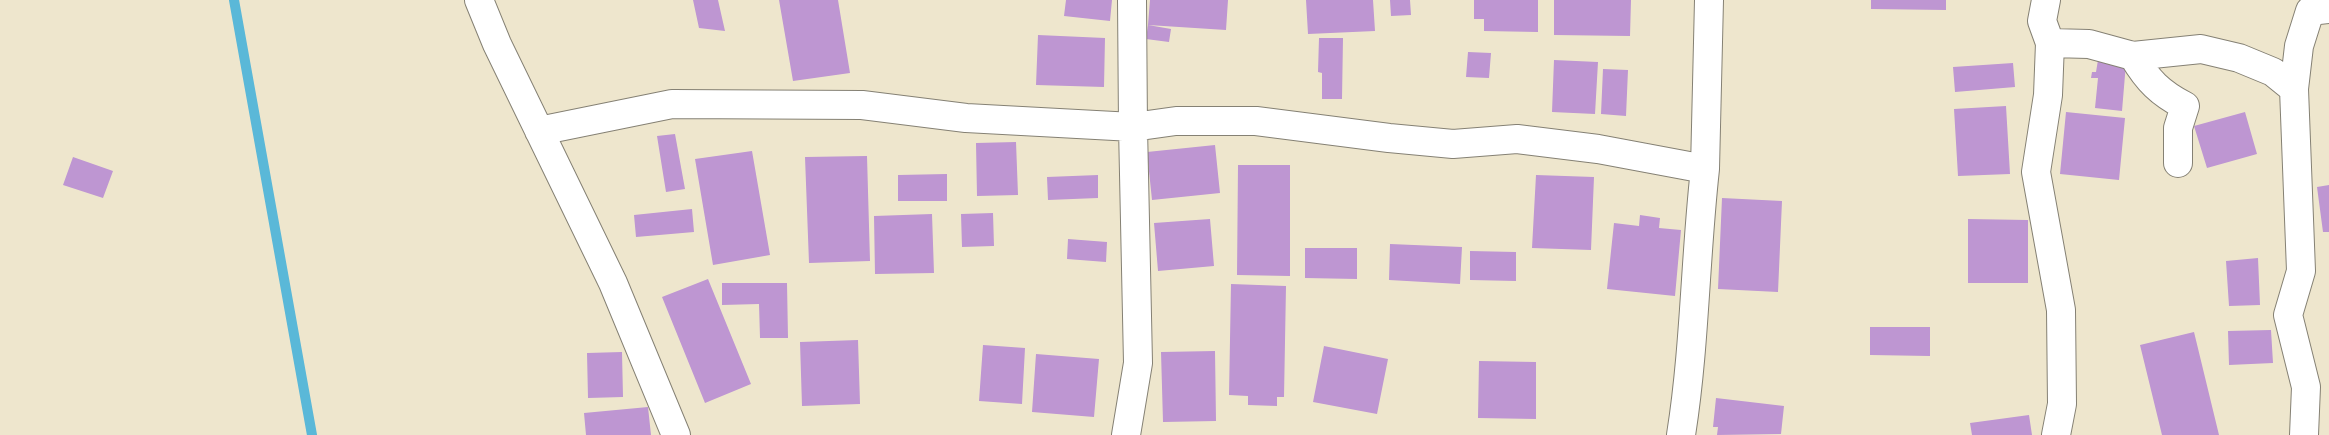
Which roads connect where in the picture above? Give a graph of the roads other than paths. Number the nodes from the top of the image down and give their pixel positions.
1 (479, 0) edge
2 (1132, 0) edge
3 (1708, 0) edge
4 (2046, 0) edge
5 (2329, 9) edge
6 (2050, 42) junction
7 (2133, 56) junction
8 (2294, 89) junction
9 (1133, 127) junction
10 (539, 130) junction
11 (2178, 163) dead end
12 (1705, 169) junction
13 (676, 435) edge
14 (1126, 435) edge
15 (1681, 435) edge
16 (2056, 435) edge
17 (2304, 435) edge

1 - 10 street
2 - 9 street
3 - 12 street
4 - 6 street
5 - 8 street
6 - 7 street
6 - 16 street
7 - 8 street
7 - 11 street
8 - 17 street
9 - 10 street
9 - 12 street
9 - 14 street
10 - 13 street
12 - 15 street

